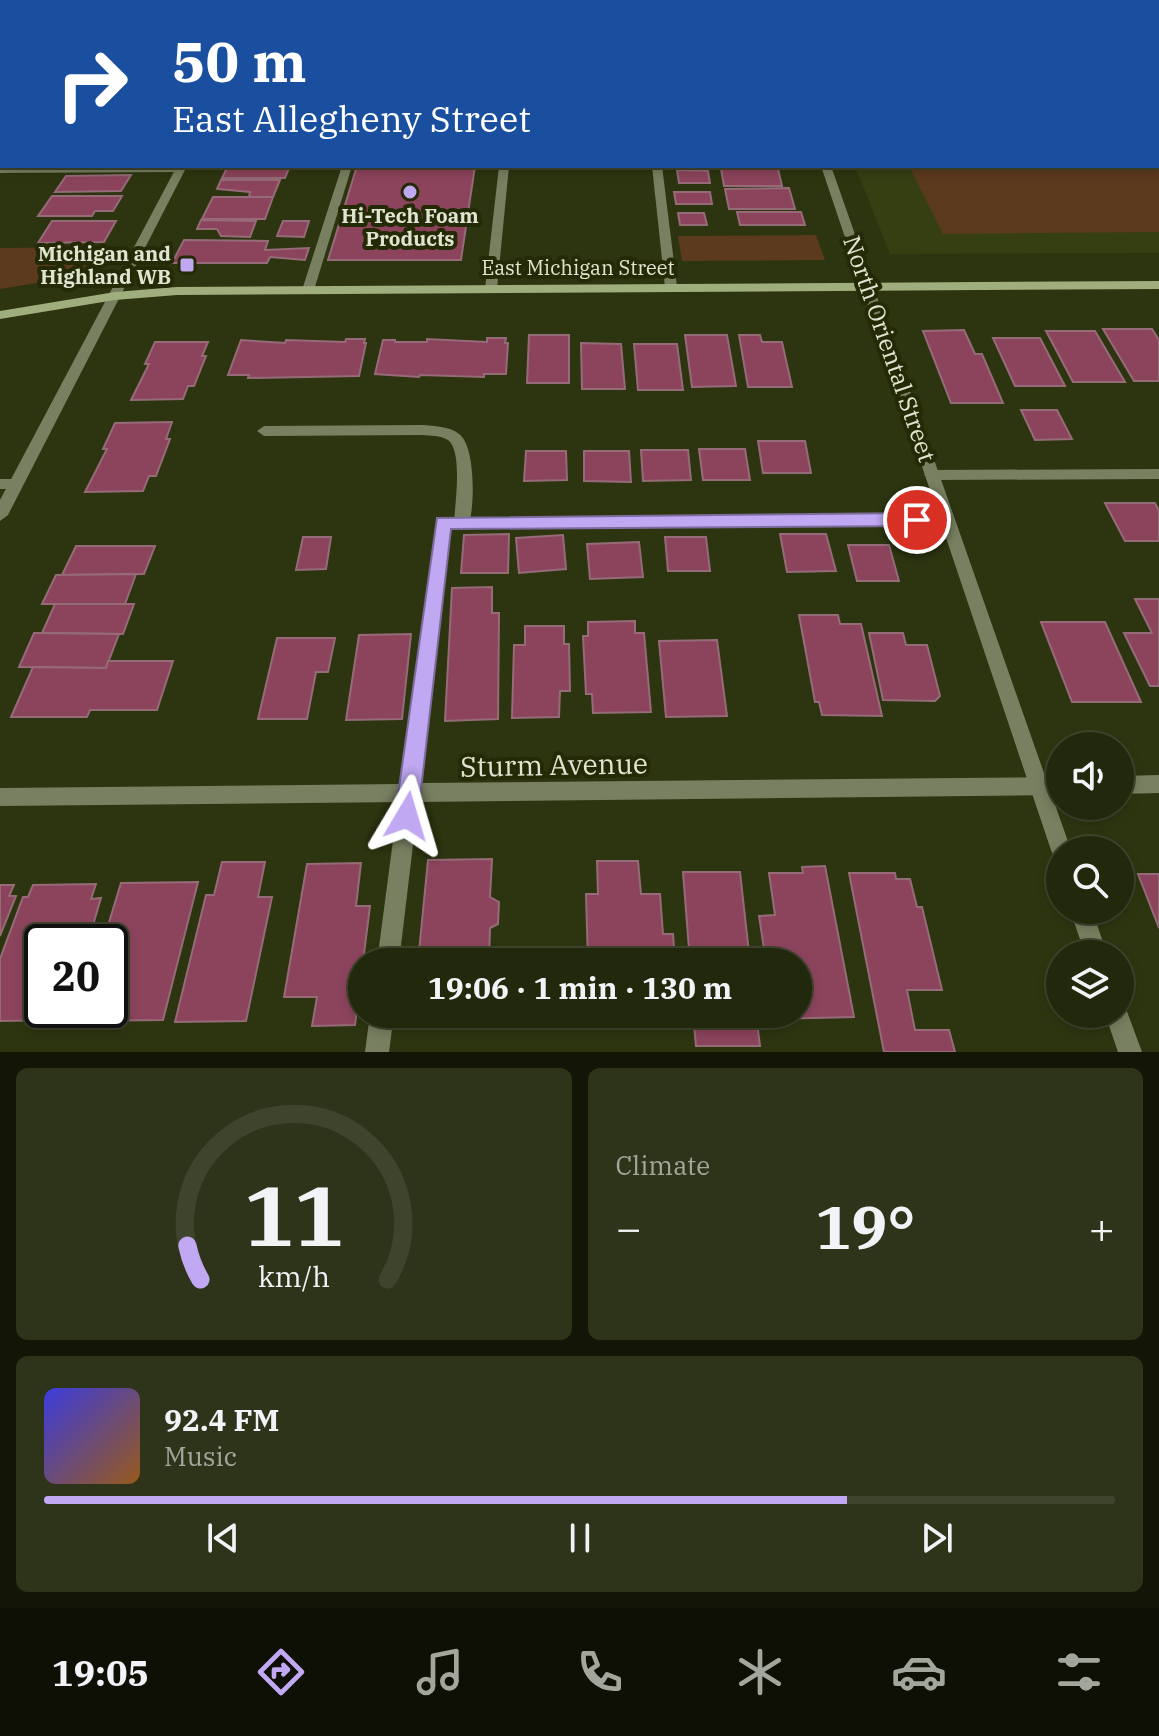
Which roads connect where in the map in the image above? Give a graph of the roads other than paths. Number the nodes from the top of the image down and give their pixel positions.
1 (121, 168) edge
2 (180, 168) edge
3 (346, 168) edge
4 (504, 168) edge
5 (657, 168) edge
6 (827, 168) edge
7 (0, 170) edge
8 (1159, 285) edge
9 (868, 286) junction
10 (671, 287) junction
11 (491, 289) junction
12 (308, 290) junction
13 (115, 296) junction
14 (0, 315) edge
15 (264, 431) dead end
16 (1159, 474) edge
17 (932, 475) junction
18 (8, 484) edge
19 (0, 515) edge
20 (947, 520) junction
21 (453, 523) junction
22 (1046, 776) edge
23 (1159, 784) edge
24 (1134, 785) edge
25 (1046, 786) edge
26 (409, 795) junction
27 (0, 797) edge
28 (390, 948) edge
29 (380, 1028) edge
30 (1122, 1028) edge
31 (377, 1052) edge
32 (1130, 1052) edge

1 - 7 street
2 - 13 street
3 - 12 street
4 - 11 street
5 - 10 street
6 - 9 street, North Oriental Street
8 - 9 main road, East Michigan Street
9 - 10 main road, East Michigan Street
9 - 17 street, North Oriental Street
10 - 11 main road, East Michigan Street
11 - 12 main road, East Michigan Street
12 - 13 main road, East Michigan Street
13 - 14 main road, East Michigan Street
13 - 18 street
15 - 21 street
16 - 17 street
17 - 20 street, North Oriental Street
18 - 19 street
20 - 21 street
20 - 22 street, North Oriental Street
21 - 26 street
23 - 24 street
25 - 26 street, Sturm Avenue
26 - 27 street, Sturm Avenue
26 - 28 street
29 - 31 street
30 - 32 street

